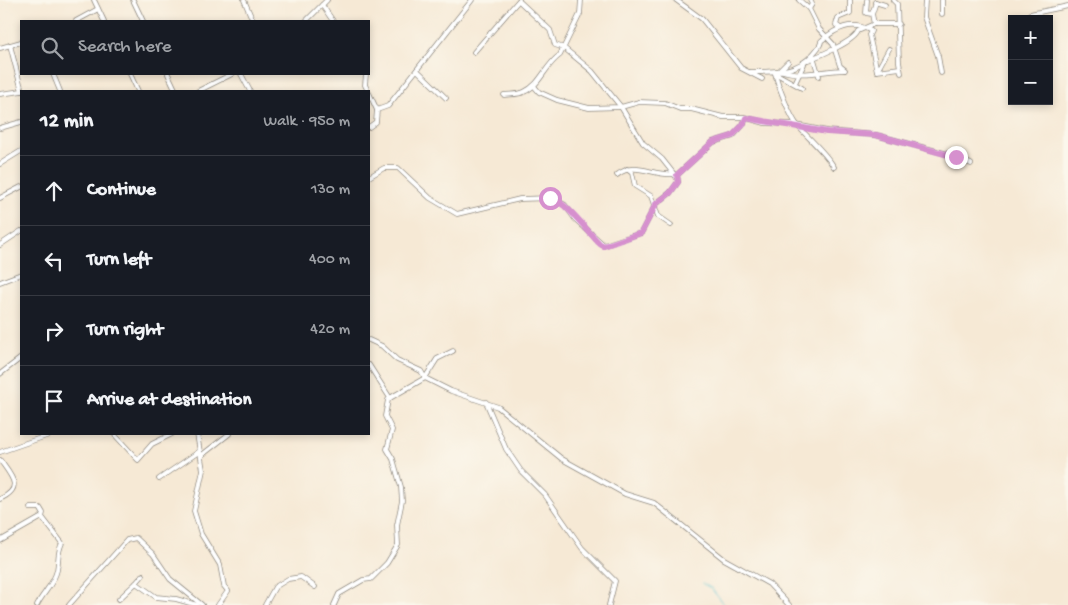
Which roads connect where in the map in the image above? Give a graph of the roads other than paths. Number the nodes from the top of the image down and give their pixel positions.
1 (94, 0) edge
2 (133, 0) edge
3 (245, 0) edge
4 (327, 0) edge
5 (472, 0) edge
6 (519, 0) edge
7 (581, 0) edge
8 (676, 0) edge
9 (799, 0) edge
10 (810, 0) edge
11 (850, 0) edge
12 (867, 0) edge
13 (893, 0) edge
14 (925, 0) edge
15 (942, 0) edge
16 (875, 1) edge
17 (322, 5) junction
18 (884, 5) dead end
19 (1068, 6) edge
20 (98, 9) junction
21 (809, 9) junction
22 (872, 14) junction
23 (942, 14) dead end
24 (1030, 14) dead end
25 (78, 20) edge
26 (104, 20) edge
27 (143, 20) edge
28 (253, 20) edge
29 (307, 20) edge
30 (332, 20) edge
31 (874, 24) junction
32 (899, 24) junction
33 (838, 27) junction
34 (866, 28) junction
35 (826, 37) junction
36 (20, 42) edge
37 (10, 45) junction
38 (834, 47) junction
39 (0, 48) edge
40 (564, 48) junction
41 (890, 49) dead end
42 (474, 52) dead end
43 (813, 56) junction
44 (788, 62) dead end
45 (800, 67) junction
46 (900, 68) junction
47 (809, 69) dead end
48 (417, 70) junction
49 (780, 70) junction
50 (877, 71) junction
51 (750, 72) junction
52 (773, 73) junction
53 (902, 73) dead end
54 (941, 73) dead end
55 (799, 74) junction
56 (52, 75) edge
57 (130, 75) edge
58 (168, 75) edge
59 (230, 75) edge
60 (242, 75) edge
61 (366, 75) edge
62 (819, 75) junction
63 (762, 79) dead end
64 (795, 83) junction
65 (534, 86) junction
66 (802, 88) dead end
67 (22, 90) edge
68 (60, 90) edge
69 (138, 90) edge
70 (176, 90) edge
71 (200, 90) edge
72 (249, 90) edge
73 (367, 90) edge
74 (20, 91) edge
75 (0, 94) edge
76 (504, 95) dead end
77 (370, 96) edge
78 (446, 98) dead end
79 (621, 107) junction
80 (377, 110) junction
81 (746, 118) junction
82 (20, 122) edge
83 (370, 126) edge
84 (797, 126) junction
85 (0, 128) edge
86 (20, 152) edge
87 (0, 164) edge
88 (971, 164) dead end
89 (834, 167) dead end
90 (627, 170) junction
91 (674, 174) junction
92 (617, 175) dead end
93 (370, 176) edge
94 (677, 178) junction
95 (20, 188) edge
96 (0, 198) edge
97 (655, 208) junction
98 (671, 226) dead end
99 (20, 232) edge
100 (0, 245) edge
101 (20, 274) edge
102 (0, 282) edge
103 (370, 340) edge
104 (453, 351) dead end
105 (20, 359) edge
106 (370, 367) edge
107 (0, 374) edge
108 (426, 378) junction
109 (390, 398) junction
110 (486, 402) junction
111 (49, 435) edge
112 (115, 435) edge
113 (170, 435) edge
114 (198, 435) edge
115 (228, 435) edge
116 (0, 452) edge
117 (201, 453) junction
118 (0, 460) edge
119 (159, 479) dead end
120 (0, 500) edge
121 (30, 508) dead end
122 (42, 517) junction
123 (0, 541) edge
124 (143, 574) dead end
125 (136, 583) junction
126 (315, 587) dead end
127 (119, 599) dead end
128 (37, 605) edge
129 (69, 605) edge
130 (198, 605) edge
131 (202, 605) edge
132 (218, 605) edge
133 (265, 605) edge
134 (334, 605) edge
135 (609, 605) edge
136 (789, 605) edge

1 - 20 street
2 - 27 street
3 - 28 street
4 - 17 street
5 - 48 street
6 - 40 street
6 - 42 street
7 - 40 street
8 - 51 street
9 - 21 street
10 - 21 street
11 - 33 street
12 - 22 street
13 - 32 street
14 - 54 street
15 - 23 street
16 - 18 street
16 - 22 street
17 - 29 street
17 - 30 street
19 - 24 street
20 - 25 street
20 - 26 street
21 - 35 street
22 - 31 street
31 - 32 street
31 - 34 street
32 - 46 street
33 - 34 street
33 - 35 street
34 - 38 street
34 - 50 street
35 - 38 street
35 - 43 street
36 - 37 street
37 - 39 street
37 - 67 street
38 - 43 street
38 - 62 street
40 - 65 street
40 - 79 street
41 - 50 street
43 - 45 street
43 - 62 street
44 - 49 street
45 - 47 street
45 - 49 street
45 - 55 street
46 - 50 street
46 - 53 street
48 - 78 street
48 - 80 street
49 - 52 street
49 - 55 street
51 - 52 street
51 - 63 street
52 - 64 street
52 - 84 street
55 - 62 street
55 - 64 street
56 - 68 street
57 - 69 street
58 - 70 street
59 - 71 street
60 - 72 street
61 - 73 street
64 - 66 street
65 - 76 street
65 - 79 street
74 - 75 street
77 - 80 street
79 - 81 street
79 - 91 street
80 - 83 street
81 - 84 street
81 - 94 street
82 - 85 street
84 - 88 street
84 - 89 street
86 - 87 street
90 - 91 street
90 - 92 street
90 - 97 street
91 - 94 street
93 - 97 street
94 - 97 street
95 - 96 street
97 - 98 street
99 - 100 street
101 - 102 street
103 - 108 street
104 - 108 street
105 - 107 street
106 - 109 street
108 - 109 street
108 - 110 street
109 - 134 street
110 - 135 street
110 - 136 street
111 - 116 street
112 - 113 street
114 - 117 street
115 - 117 street
117 - 119 street
117 - 132 street
118 - 120 street
121 - 122 street
122 - 123 street
122 - 128 street
124 - 125 street
125 - 127 street
125 - 130 street
126 - 133 street
129 - 131 street

